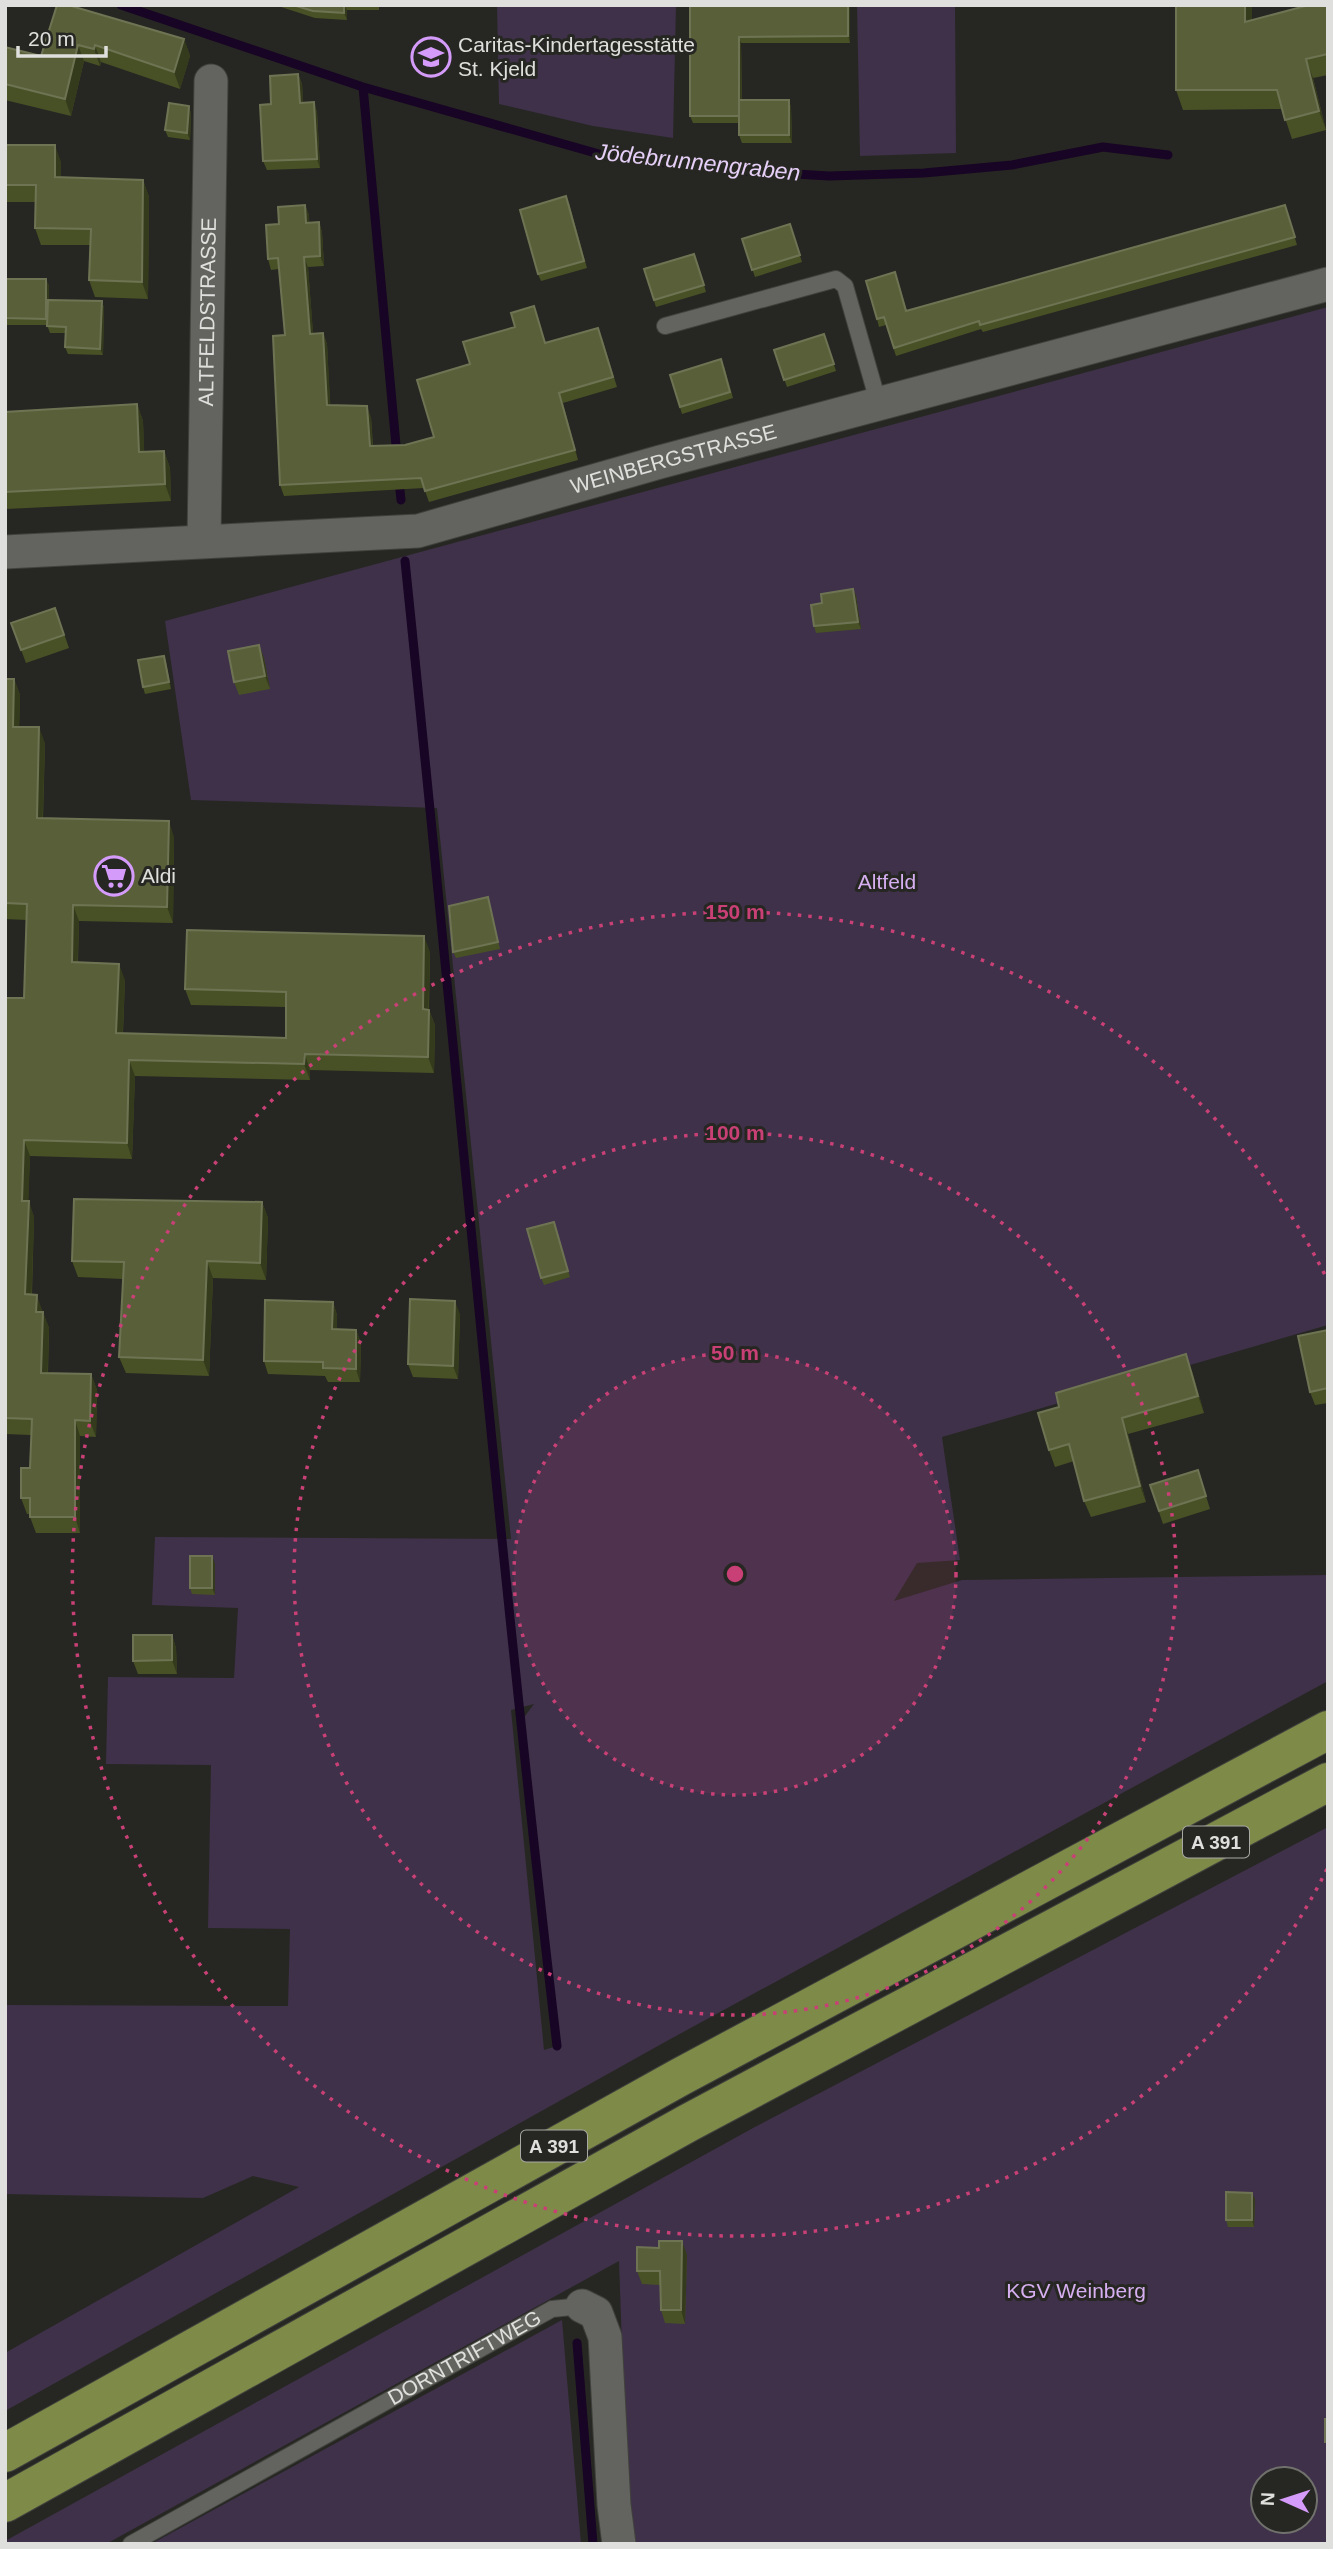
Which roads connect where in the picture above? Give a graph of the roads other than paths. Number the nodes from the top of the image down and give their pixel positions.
1 (211, 81) dead end
2 (1328, 284) edge
3 (664, 326) dead end
4 (879, 405) junction
5 (204, 541) junction
6 (5, 552) edge
7 (1328, 1730) edge
8 (1328, 1782) edge
9 (582, 2306) joint
10 (5, 2453) edge
11 (5, 2503) edge
12 (131, 2544) edge
13 (619, 2544) edge

1 - 5 street, ALTFELDSTRASSE
2 - 4 street, WEINBERGSTRASSE
3 - 4 lane
4 - 5 street, WEINBERGSTRASSE
5 - 6 street, WEINBERGSTRASSE
7 - 10 highway, A 391
8 - 11 highway, A 391
9 - 12 lane, DORNTRIFTWEG
9 - 13 street, DORNTRIFTWEG

